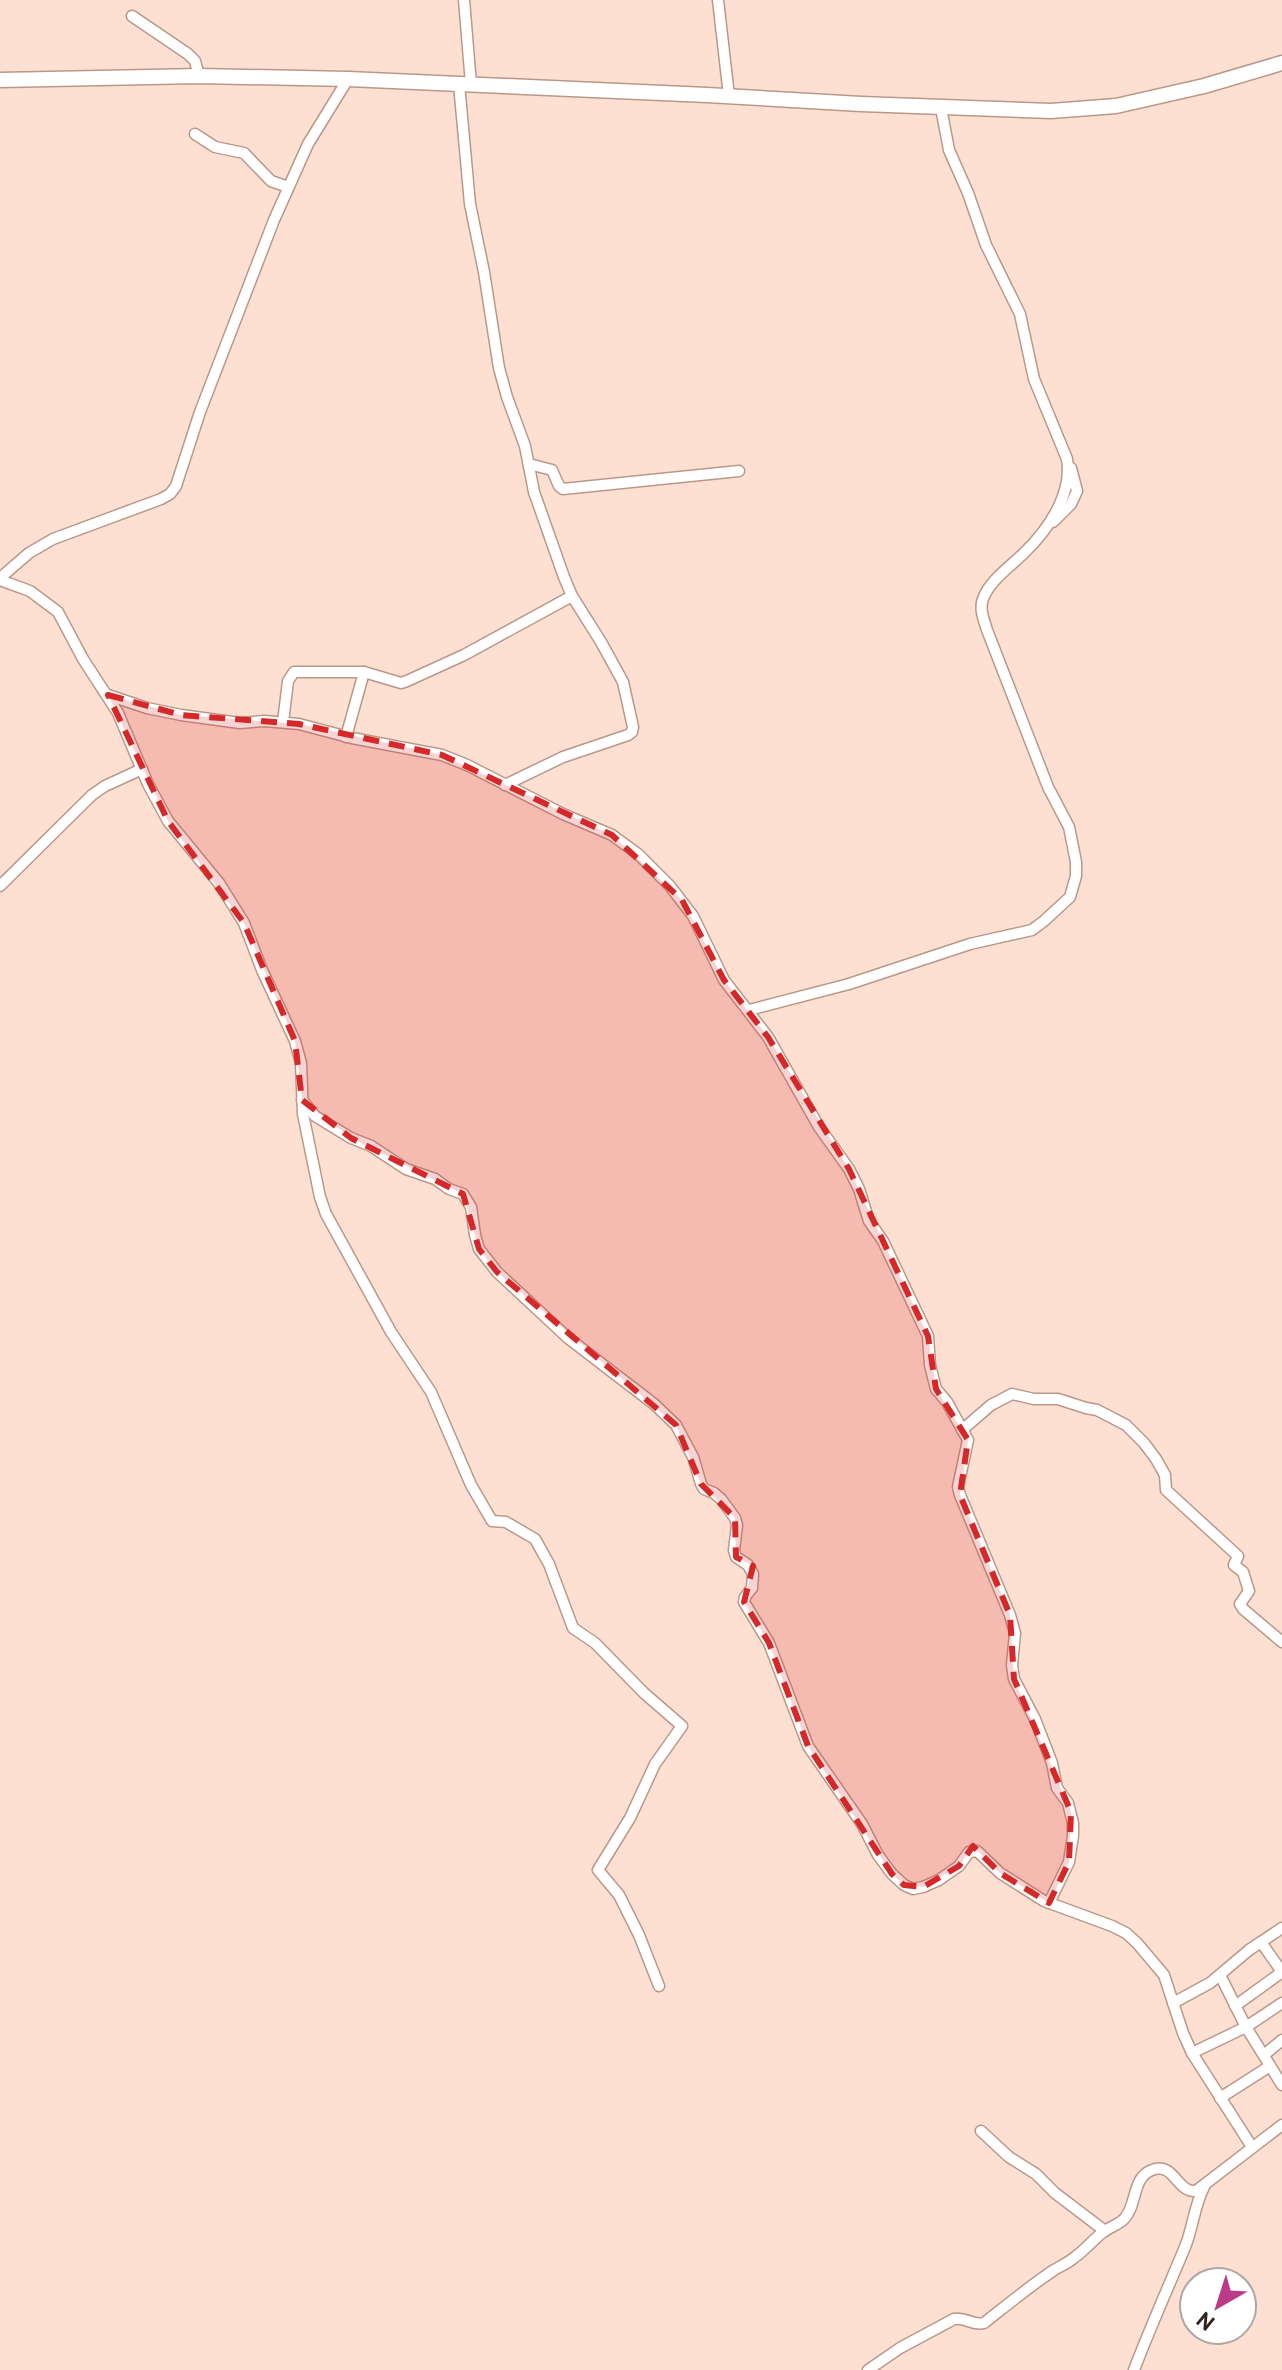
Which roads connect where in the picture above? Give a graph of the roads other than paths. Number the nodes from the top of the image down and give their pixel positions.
1 (464, 0) edge
2 (718, 0) edge
3 (132, 16) dead end
4 (1282, 63) edge
5 (199, 76) junction
6 (348, 79) junction
7 (0, 80) edge
8 (465, 84) junction
9 (729, 96) junction
10 (941, 108) junction
11 (195, 134) dead end
12 (288, 187) junction
13 (529, 464) junction
14 (739, 471) dead end
15 (0, 579) edge
16 (572, 596) junction
17 (364, 672) junction
18 (108, 695) junction
19 (283, 722) junction
20 (346, 737) junction
21 (142, 769) junction
22 (505, 785) junction
23 (0, 886) edge
24 (749, 1010) junction
25 (302, 1100) junction
26 (962, 1430) junction
27 (1282, 1642) edge
28 (1049, 1903) junction
29 (1282, 1928) edge
30 (1261, 1942) junction
31 (1282, 1972) edge
32 (1220, 1975) junction
33 (659, 1986) dead end
34 (1173, 2003) junction
35 (1282, 2003) edge
36 (1235, 2006) junction
37 (1246, 2027) junction
38 (1282, 2040) edge
39 (1192, 2053) junction
40 (1264, 2055) junction
41 (1270, 2066) junction
42 (1282, 2085) edge
43 (1220, 2098) junction
44 (1282, 2125) edge
45 (981, 2131) dead end
46 (1252, 2147) junction
47 (1204, 2187) junction
48 (1105, 2231) junction
49 (868, 2370) edge
50 (1134, 2370) edge

1 - 8 street
2 - 9 street
3 - 5 street
4 - 10 street
5 - 6 street
5 - 7 street
6 - 8 street
6 - 12 street
8 - 9 street
8 - 13 street
9 - 10 street
10 - 24 street
11 - 12 street
12 - 15 street
13 - 14 street
13 - 16 street
15 - 18 street
16 - 17 street
16 - 22 street
17 - 19 street
17 - 20 street
18 - 19 street
18 - 21 street
19 - 20 street
20 - 22 street
21 - 23 street
21 - 25 street
22 - 24 street
24 - 26 street
25 - 28 street
25 - 33 street
26 - 27 street
26 - 28 street
28 - 34 street
29 - 30 street
30 - 31 street
30 - 32 street
31 - 36 street
32 - 34 street
32 - 36 street
34 - 39 street
35 - 37 street
36 - 37 street
37 - 39 street
37 - 40 street
38 - 40 street
39 - 43 street
40 - 41 street
41 - 42 street
41 - 43 street
43 - 46 street
44 - 46 street
45 - 48 street
46 - 47 street
47 - 48 street
47 - 50 street
48 - 49 street

